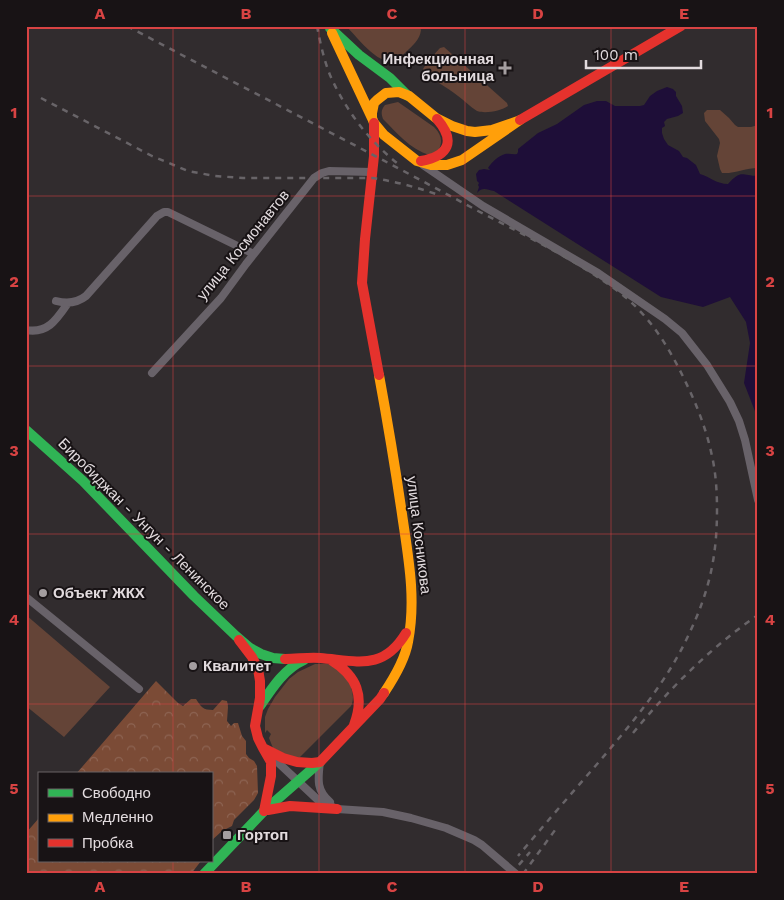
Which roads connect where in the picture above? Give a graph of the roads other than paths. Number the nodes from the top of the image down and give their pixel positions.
1 (681, 26) edge
2 (330, 27) edge
3 (409, 96) junction
4 (436, 118) junction
5 (373, 121) junction
6 (518, 122) junction
7 (417, 161) junction
8 (372, 172) junction
9 (254, 254) junction
10 (56, 301) dead end
11 (68, 303) junction
12 (26, 330) edge
13 (152, 373) dead end
14 (26, 430) edge
15 (758, 500) edge
16 (26, 597) edge
17 (412, 610) junction
18 (240, 640) junction
19 (308, 658) junction
20 (327, 659) junction
21 (139, 690) dead end
22 (258, 710) junction
23 (352, 729) junction
24 (263, 748) junction
25 (320, 762) junction
26 (299, 781) junction
27 (337, 808) junction
28 (264, 811) junction
29 (204, 874) edge
30 (516, 874) edge

1 - 6 main road
2 - 3 main road
2 - 5 main road
3 - 4 main road
3 - 5 main road
4 - 6 main road
4 - 7 main road
5 - 7 main road
5 - 8 main road, улица Косникова
6 - 7 main road
7 - 15 street
8 - 9 street, улица Космонавтов
8 - 17 main road, улица Косникова
9 - 11 street
9 - 13 street, улица Космонавтов
10 - 11 street
11 - 12 street
14 - 18 main road, Биробиджан - Унгун - Ленинское
16 - 21 street
17 - 20 main road
17 - 23 main road, улица Косникова
18 - 19 main road
18 - 22 main road
19 - 20 main road
19 - 22 main road
20 - 23 main road
22 - 24 main road
23 - 25 main road, улица Косникова
24 - 25 main road
24 - 26 street
24 - 28 main road
25 - 26 main road, улица Косникова
25 - 27 street
26 - 27 street
26 - 28 main road, улица Косникова
27 - 28 main road
27 - 30 street
28 - 29 main road, улица Косникова

